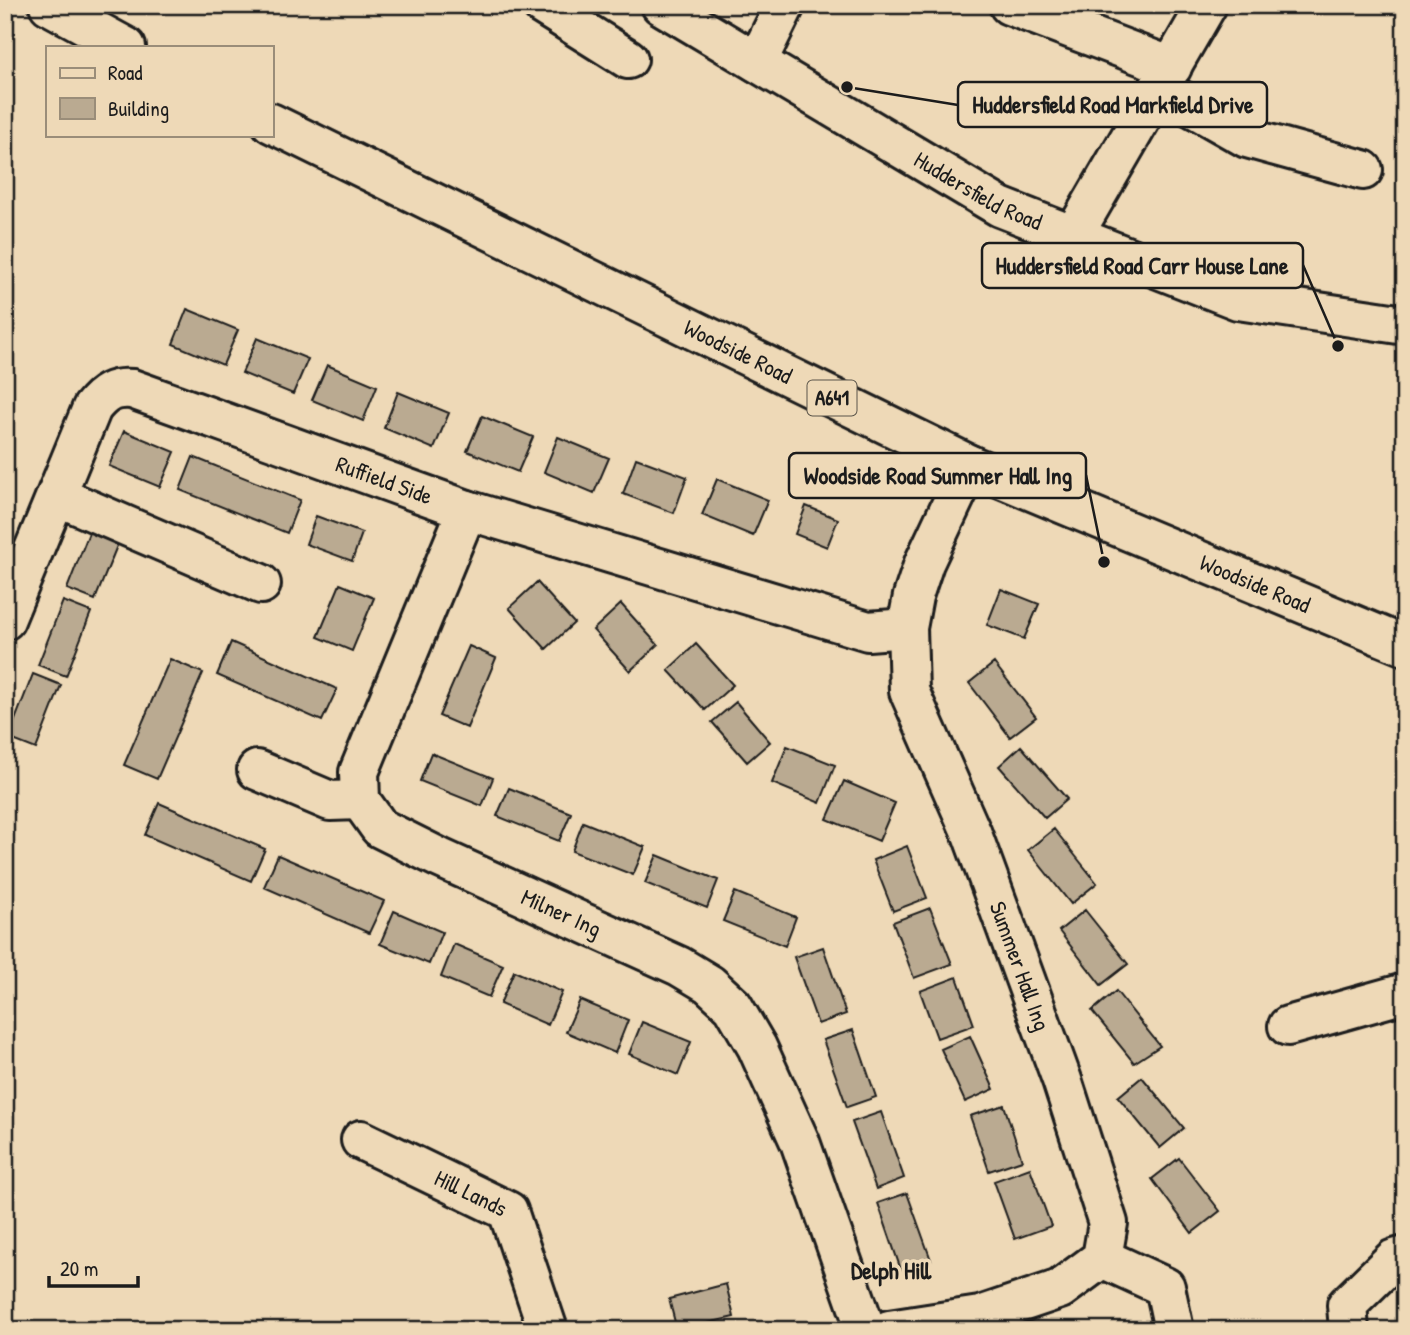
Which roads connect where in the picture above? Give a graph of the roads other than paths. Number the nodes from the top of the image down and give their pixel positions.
1 (48, 5) edge
2 (542, 5) edge
3 (661, 5) edge
4 (785, 5) edge
5 (1009, 5) edge
6 (1207, 5) edge
7 (124, 46) edge
8 (628, 59) dead end
9 (757, 62) junction
10 (1166, 77) junction
11 (273, 124) edge
12 (1363, 170) dead end
13 (1073, 236) junction
14 (1405, 325) edge
15 (970, 465) junction
16 (57, 496) junction
17 (467, 510) junction
18 (261, 584) dead end
19 (5, 620) edge
20 (907, 628) junction
21 (1405, 646) edge
22 (257, 770) dead end
23 (360, 800) junction
24 (1405, 993) edge
25 (1288, 1026) dead end
26 (360, 1140) dead end
27 (1405, 1256) edge
28 (1102, 1258) junction
29 (548, 1330) edge
30 (866, 1330) edge
31 (889, 1330) edge
32 (1174, 1330) edge
33 (1349, 1330) edge

1 - 7 street
2 - 8 street
3 - 9 street, Huddersfield Road
4 - 9 street
5 - 10 street
6 - 10 street
9 - 13 street, Huddersfield Road
10 - 12 street
10 - 13 street
11 - 15 street, Woodside Road / A641
13 - 14 street, Huddersfield Road
15 - 20 street, Summer Hall Ing
15 - 21 street, Woodside Road / A641
16 - 17 street, Ruffield Side
16 - 18 street
16 - 19 street, Ruffield Side
17 - 20 street, Ruffield Side
17 - 23 street
20 - 28 street, Summer Hall Ing
22 - 23 street
23 - 30 street, Milner Ing
24 - 25 street
26 - 29 street, Hill Lands
27 - 33 street
28 - 31 street
28 - 32 street

